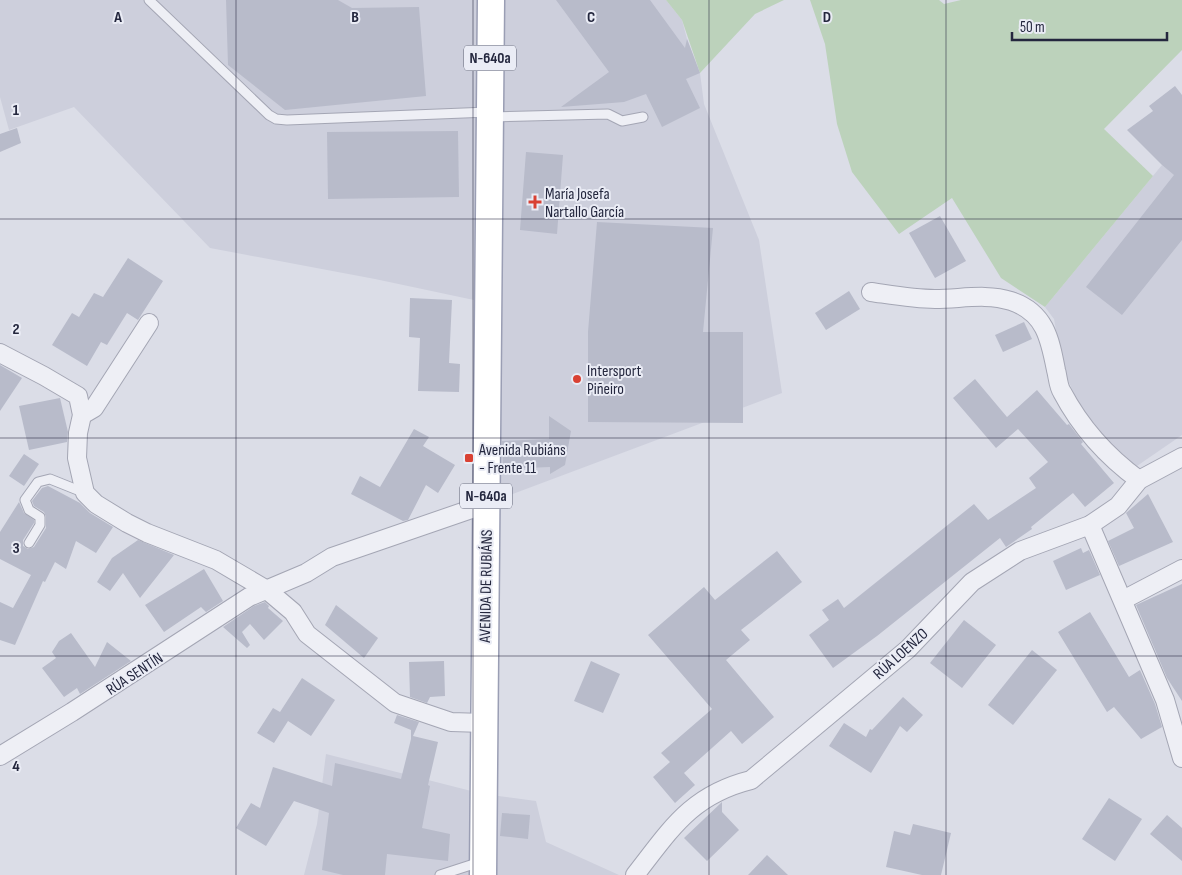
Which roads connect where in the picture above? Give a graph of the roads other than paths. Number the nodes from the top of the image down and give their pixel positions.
1 (148, 0) edge
2 (490, 0) edge
3 (489, 115) junction
4 (643, 117) dead end
5 (871, 292) dead end
6 (149, 323) dead end
7 (1, 355) edge
8 (82, 415) junction
9 (1182, 457) edge
10 (1139, 480) junction
11 (85, 493) junction
12 (486, 504) junction
13 (1090, 525) junction
14 (29, 543) dead end
15 (1182, 569) edge
16 (267, 590) junction
17 (1123, 600) junction
18 (484, 723) junction
19 (0, 756) edge
20 (1182, 758) edge
21 (483, 868) edge
22 (440, 875) edge
23 (635, 875) edge

1 - 3 lane
2 - 3 main road, N-640a
3 - 4 lane
3 - 12 main road, AVENIDA DE RUBIÁNS / N-640a
5 - 10 street
6 - 8 street
7 - 8 street
8 - 11 street
9 - 10 street, RÚA LOENZO
10 - 13 street, RÚA LOENZO
11 - 14 lane
11 - 16 street
12 - 16 street, RÚA SENTÍN
12 - 18 main road, AVENIDA DE RUBIÁNS / N-640a
13 - 17 street
13 - 23 street, RÚA LOENZO
15 - 17 street
16 - 18 street
16 - 19 street, RÚA SENTÍN
17 - 20 street
18 - 21 main road, AVENIDA DE RUBIÁNS / N-640a
21 - 22 lane

